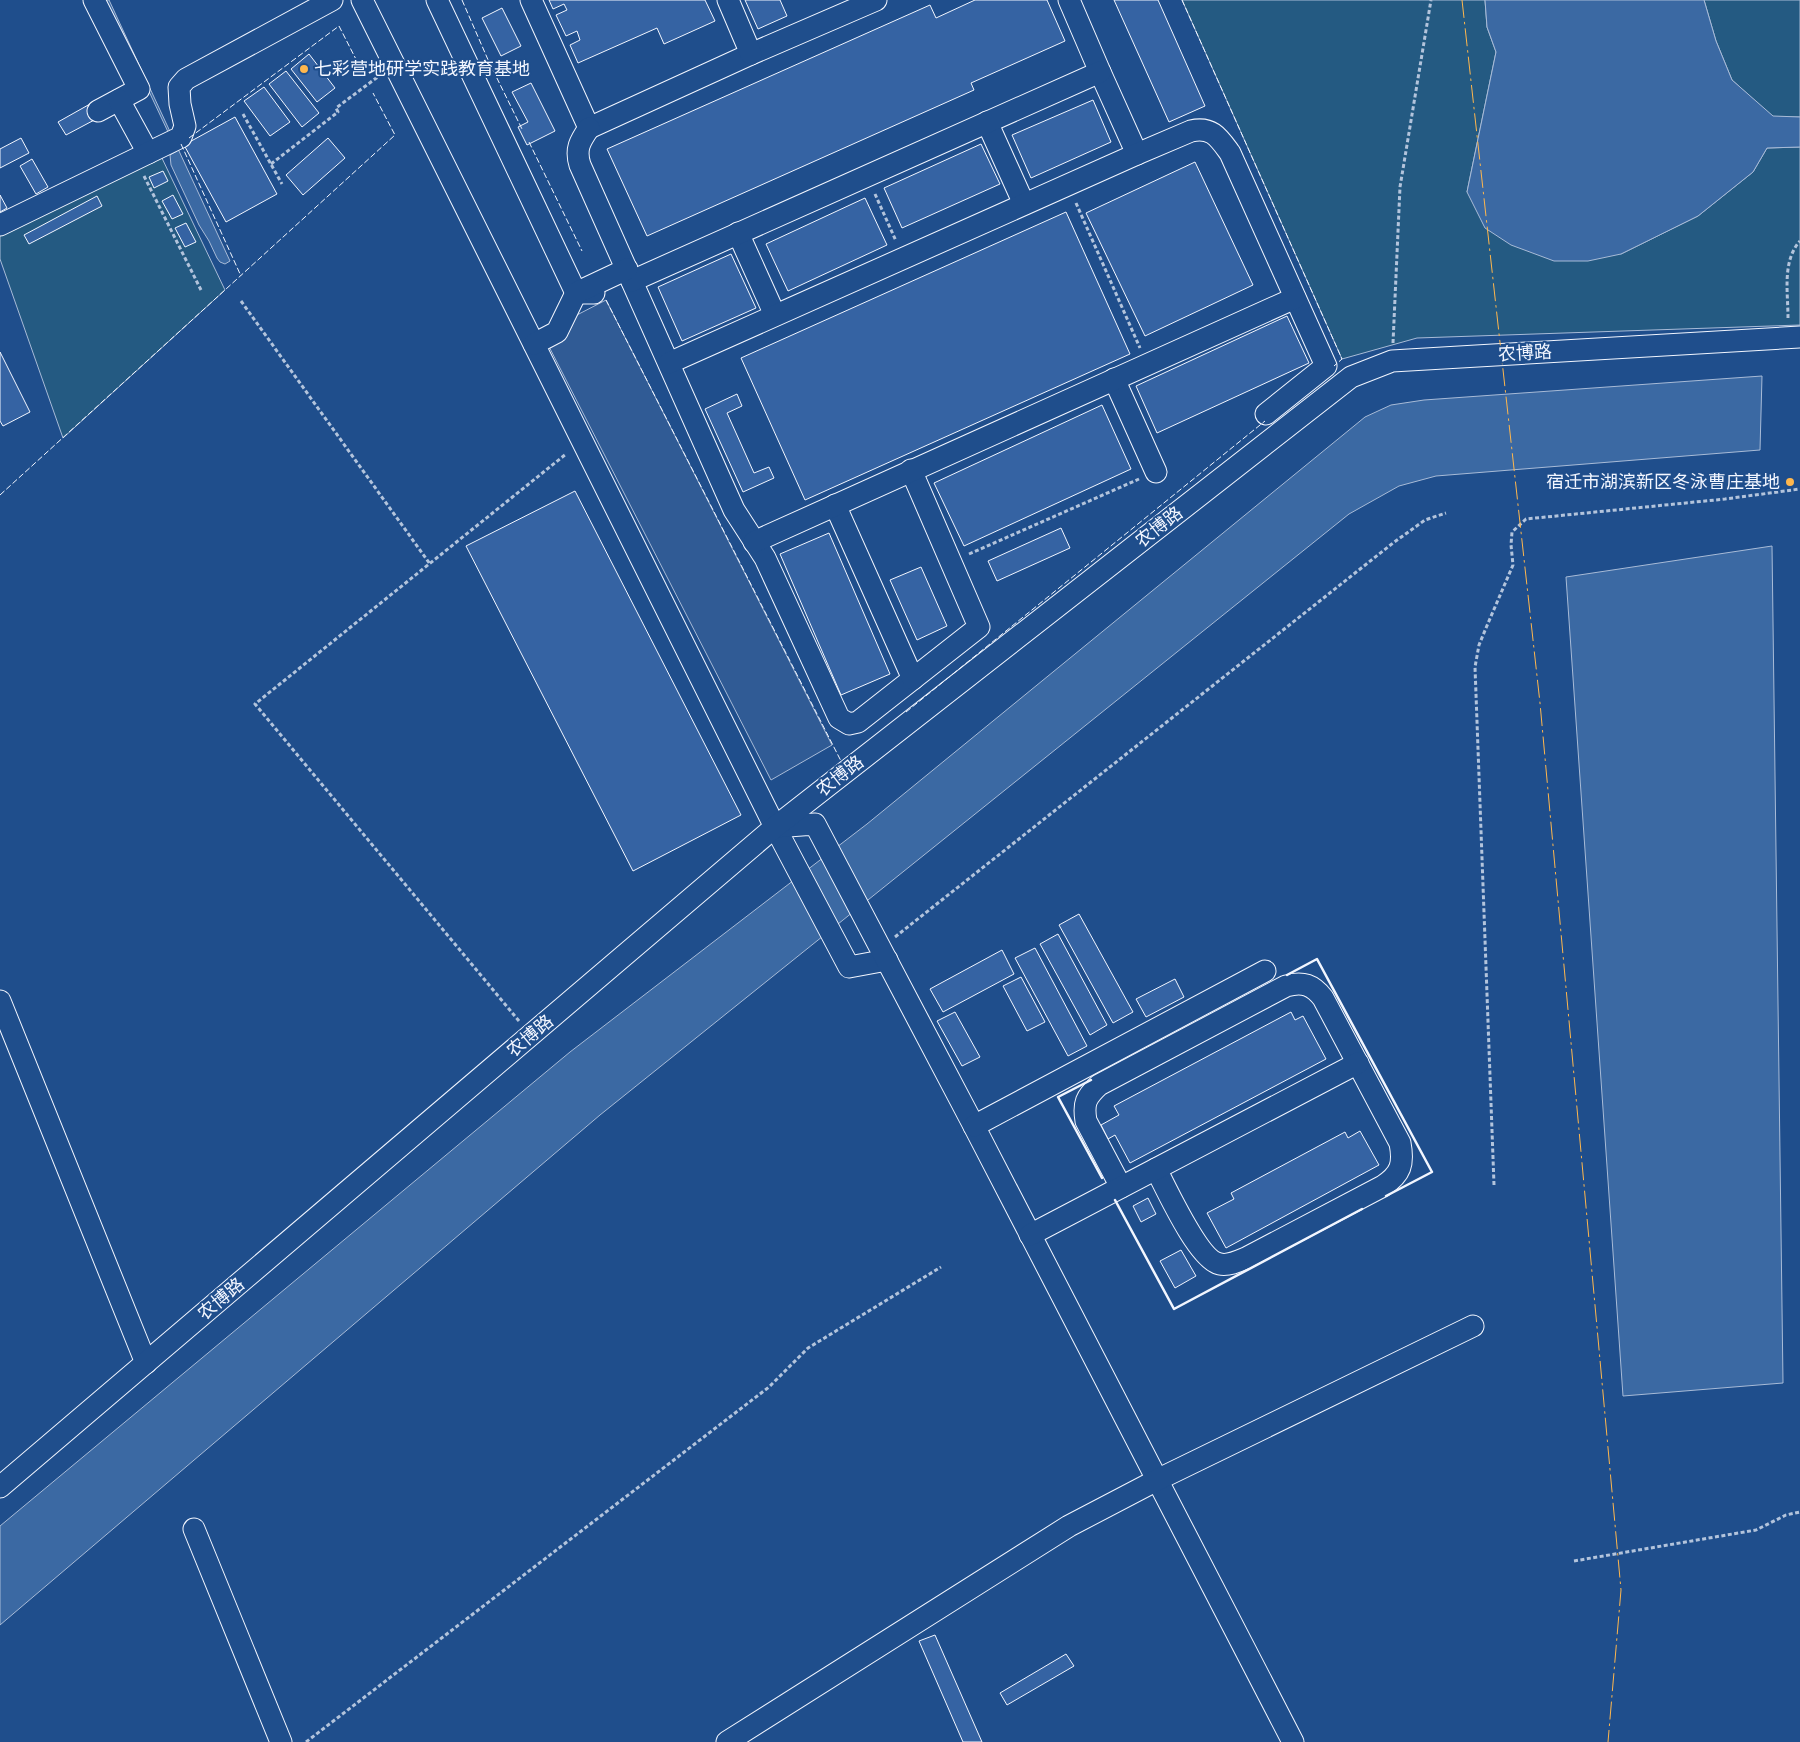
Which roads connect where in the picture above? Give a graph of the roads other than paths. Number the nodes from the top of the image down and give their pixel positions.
1 (94, 0) edge
2 (332, 0) edge
3 (362, 0) edge
4 (437, 0) edge
5 (531, 0) edge
6 (728, 0) edge
7 (1069, 0) edge
8 (871, 1) edge
9 (302, 7) edge
10 (751, 54) junction
11 (1100, 72) junction
12 (119, 100) junction
13 (98, 111) dead end
14 (987, 122) junction
15 (589, 128) junction
16 (1138, 154) junction
17 (141, 156) junction
18 (1024, 204) junction
19 (0, 225) edge
20 (738, 233) junction
21 (629, 275) junction
22 (585, 293) junction
23 (1295, 298) junction
24 (775, 315) junction
25 (1794, 338) edge
26 (534, 344) junction
27 (669, 363) junction
28 (1114, 380) junction
29 (1266, 414) dead end
30 (911, 470) junction
31 (1156, 472) road end
32 (835, 505) junction
33 (754, 542) junction
34 (913, 679) junction
35 (776, 827) junction
36 (884, 954) junction
37 (1265, 971) dead end
38 (0, 1001) edge
39 (1358, 1063) junction
40 (974, 1126) junction
41 (1156, 1169) junction
42 (1122, 1187) junction
43 (1030, 1235) junction
44 (1474, 1326) dead end
45 (146, 1363) junction
46 (1157, 1480) junction
47 (0, 1487) edge
48 (194, 1529) dead end
49 (281, 1742) edge
50 (727, 1742) edge
51 (1293, 1742) edge

1 - 12 street
2 - 9 street
3 - 26 street
4 - 22 street
5 - 15 street
6 - 10 street
7 - 11 street
8 - 10 street
9 - 17 street
10 - 15 street
11 - 14 street
11 - 16 street
12 - 13 street
12 - 17 street
14 - 18 street
14 - 20 street
15 - 21 street
16 - 18 street
16 - 23 street
17 - 19 street
18 - 24 street
20 - 21 street
20 - 24 street
21 - 22 street
21 - 27 street
22 - 26 street
23 - 28 street
23 - 29 street
24 - 27 street
25 - 35 street, 农博路
26 - 35 street
27 - 33 street
28 - 30 street
28 - 31 street
30 - 32 street
30 - 34 street
32 - 33 street
32 - 34 street
33 - 34 street
35 - 36 street
35 - 36 street
35 - 45 street, 农博路
36 - 40 street
37 - 40 street
38 - 45 street
39 - 41 street
39 - 41 street
39 - 42 street
40 - 43 street
41 - 42 street
42 - 43 street
43 - 46 street
44 - 46 street
45 - 47 street, 农博路
46 - 50 street
46 - 51 street
48 - 49 street

